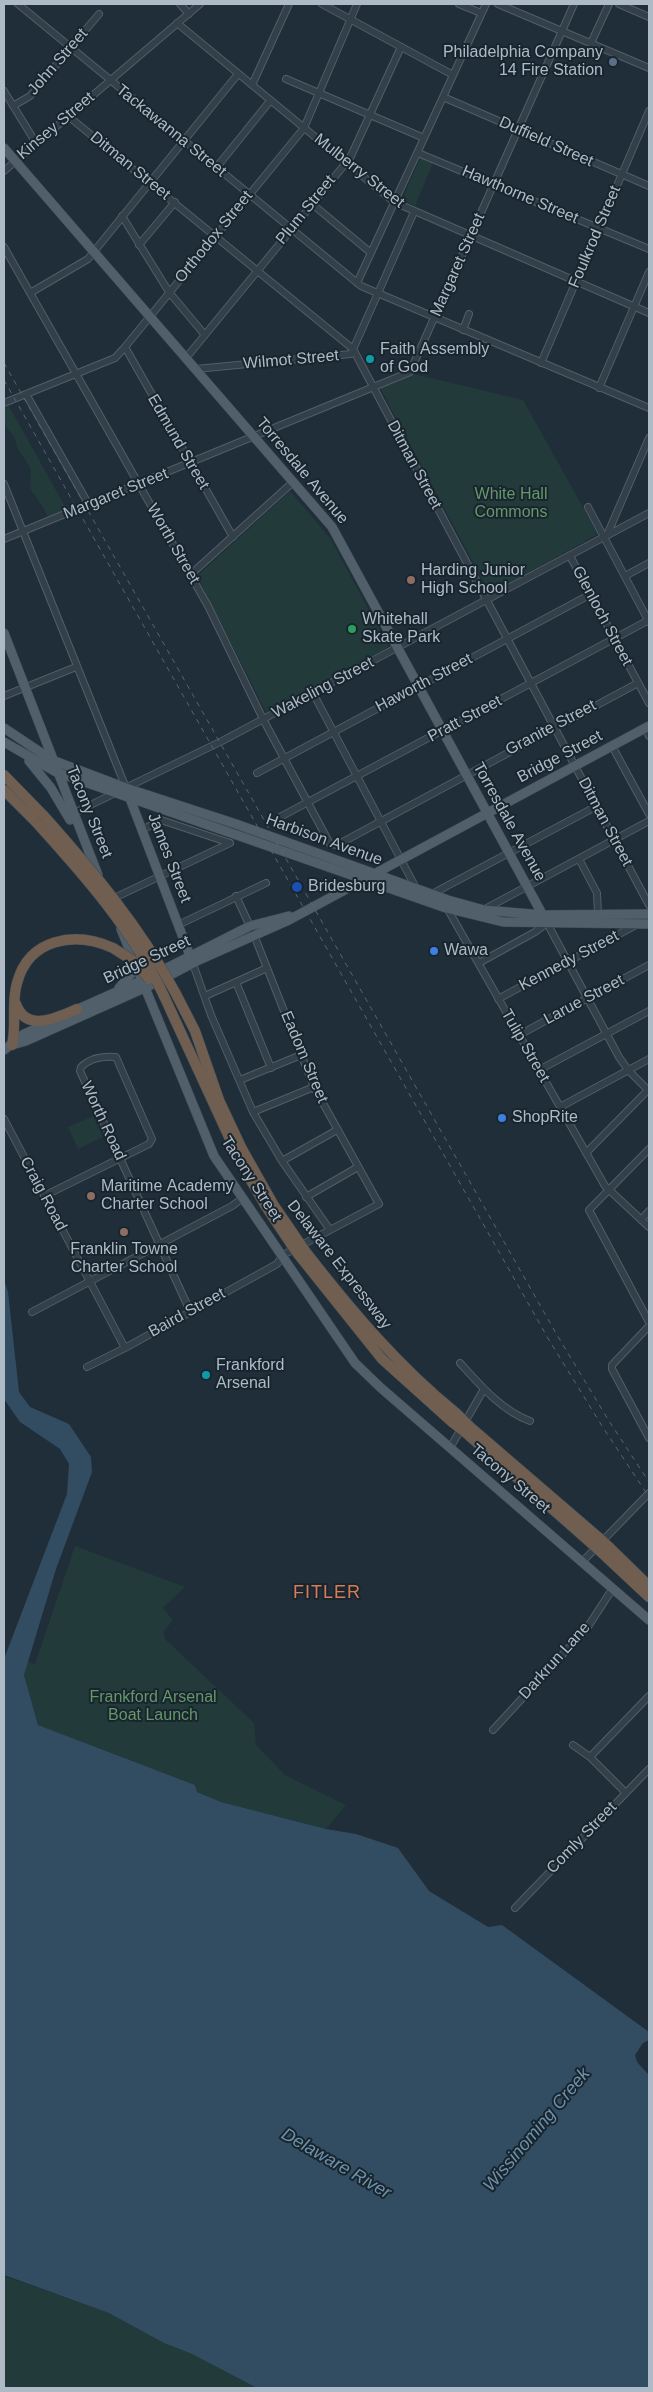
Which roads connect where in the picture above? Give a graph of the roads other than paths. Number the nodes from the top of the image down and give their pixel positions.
1 (18, 4) edge
2 (180, 4) edge
3 (200, 4) edge
4 (289, 4) edge
5 (322, 4) edge
6 (357, 4) edge
7 (459, 4) edge
8 (486, 4) edge
9 (498, 4) edge
10 (574, 4) edge
11 (609, 4) edge
12 (618, 4) edge
13 (481, 13) junction
14 (99, 14) dead end
15 (189, 14) junction
16 (649, 18) edge
17 (350, 19) junction
18 (177, 23) junction
19 (562, 31) junction
20 (591, 43) junction
21 (401, 47) junction
22 (71, 48) junction
23 (649, 68) edge
24 (238, 74) junction
25 (453, 75) junction
26 (286, 79) dead end
27 (110, 81) junction
28 (252, 85) junction
29 (4, 90) edge
30 (320, 92) junction
31 (444, 97) junction
32 (270, 101) junction
33 (13, 106) junction
34 (649, 111) edge
35 (370, 115) junction
36 (68, 116) junction
37 (304, 128) junction
38 (519, 129) junction
39 (424, 138) junction
40 (182, 140) junction
41 (36, 144) junction
42 (4, 148) edge
43 (418, 153) junction
44 (15, 161) junction
45 (346, 162) junction
46 (216, 168) junction
47 (4, 171) edge
48 (621, 174) junction
49 (149, 182) junction
50 (494, 184) junction
51 (649, 186) edge
52 (249, 194) junction
53 (175, 202) junction
54 (394, 202) junction
55 (311, 203) junction
56 (414, 212) junction
57 (122, 216) junction
58 (290, 228) junction
59 (599, 228) junction
60 (215, 236) junction
61 (471, 236) junction
62 (139, 246) junction
63 (4, 247) edge
64 (649, 249) edge
65 (93, 252) junction
66 (371, 253) junction
67 (257, 270) junction
68 (649, 272) edge
69 (575, 281) junction
70 (357, 283) junction
71 (169, 292) junction
72 (30, 293) junction
73 (378, 293) junction
74 (634, 306) junction
75 (649, 313) edge
76 (470, 314) dead end
77 (150, 316) junction
78 (436, 318) junction
79 (463, 330) junction
80 (204, 334) junction
81 (125, 347) junction
82 (354, 349) junction
83 (186, 358) junction
84 (541, 363) junction
85 (196, 368) junction
86 (76, 374) junction
87 (374, 388) junction
88 (599, 388) junction
89 (26, 394) junction
90 (4, 403) edge
91 (649, 408) edge
92 (254, 436) junction
93 (649, 438) edge
94 (190, 463) junction
95 (293, 482) junction
96 (4, 484) edge
97 (139, 484) junction
98 (88, 505) junction
99 (588, 507) dead end
100 (649, 513) edge
101 (23, 532) junction
102 (233, 537) junction
103 (604, 538) junction
104 (4, 539) edge
105 (570, 556) junction
106 (649, 563) edge
107 (190, 575) junction
108 (625, 576) junction
109 (590, 594) junction
110 (486, 600) junction
111 (649, 621) edge
112 (4, 633) edge
113 (615, 638) junction
114 (507, 640) junction
115 (399, 647) junction
116 (76, 667) junction
117 (638, 682) junction
118 (531, 684) junction
119 (419, 686) junction
120 (25, 687) junction
121 (313, 693) junction
122 (4, 696) edge
123 (649, 703) edge
124 (263, 719) junction
125 (554, 726) junction
126 (4, 728) edge
127 (648, 730) edge
128 (443, 731) junction
129 (333, 732) junction
130 (4, 742) edge
131 (612, 746) junction
132 (22, 754) junction
133 (284, 758) junction
134 (52, 760) junction
135 (575, 766) junction
136 (56, 772) junction
137 (257, 773) dead end
138 (4, 775) edge
139 (465, 775) junction
140 (357, 777) junction
141 (126, 788) junction
142 (4, 790) edge
143 (117, 793) junction
144 (130, 798) junction
145 (308, 803) junction
146 (597, 806) junction
147 (486, 813) junction
148 (72, 814) junction
149 (649, 814) edge
150 (280, 817) dead end
151 (40, 818) junction
152 (381, 821) junction
153 (649, 821) edge
154 (142, 830) junction
155 (81, 838) junction
156 (615, 839) junction
157 (333, 845) joint
158 (508, 853) junction
159 (401, 859) junction
160 (580, 859) junction
161 (374, 874) junction
162 (160, 877) junction
163 (365, 880) junction
164 (266, 883) dead end
165 (527, 887) junction
166 (417, 890) junction
167 (236, 896) junction
168 (427, 897) junction
169 (108, 900) junction
170 (447, 904) junction
171 (649, 905) edge
172 (484, 910) junction
173 (299, 913) junction
174 (598, 914) junction
175 (643, 917) edge
176 (545, 919) junction
177 (178, 924) junction
178 (649, 924) edge
179 (250, 926) junction
180 (254, 935) junction
181 (134, 958) junction
182 (191, 960) junction
183 (567, 962) junction
184 (479, 963) junction
185 (649, 966) edge
186 (267, 968) junction
187 (236, 982) junction
188 (145, 984) junction
189 (109, 995) junction
190 (205, 996) junction
191 (163, 998) junction
192 (498, 998) junction
193 (587, 999) junction
194 (15, 1000) junction
195 (77, 1009) junction
196 (649, 1011) edge
197 (606, 1034) junction
198 (519, 1035) junction
199 (8, 1047) edge
200 (301, 1055) junction
201 (649, 1059) edge
202 (271, 1068) junction
203 (539, 1070) junction
204 (628, 1070) junction
205 (240, 1080) junction
206 (314, 1087) junction
207 (649, 1090) edge
208 (560, 1107) junction
209 (253, 1112) junction
210 (4, 1119) edge
211 (337, 1130) junction
212 (649, 1149) edge
213 (586, 1153) junction
214 (120, 1158) junction
215 (282, 1161) junction
216 (358, 1167) junction
217 (609, 1190) junction
218 (44, 1196) junction
219 (306, 1197) junction
220 (243, 1198) junction
221 (371, 1208) joint
222 (649, 1211) edge
223 (641, 1220) junction
224 (649, 1227) edge
225 (330, 1230) junction
226 (295, 1243) junction
227 (159, 1244) junction
228 (283, 1255) junction
229 (89, 1281) junction
230 (190, 1311) junction
231 (32, 1312) dead end
232 (649, 1322) edge
233 (649, 1326) edge
234 (125, 1348) junction
235 (460, 1364) dead end
236 (86, 1367) dead end
237 (484, 1389) junction
238 (530, 1421) dead end
239 (649, 1438) edge
240 (450, 1448) junction
241 (649, 1493) edge
242 (606, 1550) junction
243 (583, 1561) junction
244 (649, 1586) edge
245 (613, 1588) junction
246 (649, 1597) edge
247 (649, 1620) edge
248 (649, 1696) edge
249 (493, 1730) dead end
250 (573, 1744) dead end
251 (590, 1757) junction
252 (649, 1769) edge
253 (626, 1793) junction
254 (515, 1908) dead end

1 - 22 street, Tackawanna Street
2 - 15 street
3 - 15 street, Kinsey Street
4 - 28 street
5 - 17 street
6 - 17 street, Orthodox Street
7 - 13 street
8 - 13 street
9 - 19 street
10 - 19 street, Margaret Street
11 - 20 street
12 - 16 street
13 - 25 street
14 - 22 street, John Street
15 - 18 street, Kinsey Street
17 - 21 street
17 - 30 street, Orthodox Street
18 - 24 street, Mulberry Street
18 - 27 street, Kinsey Street
19 - 20 street
19 - 38 street, Margaret Street
20 - 23 street
21 - 25 street
21 - 35 street, Plum Street
22 - 27 street, Tackawanna Street
22 - 33 street, John Street
24 - 28 street, Mulberry Street
24 - 40 street
25 - 31 street
26 - 30 street
27 - 36 street, Kinsey Street
27 - 40 street, Tackawanna Street
28 - 32 street, Mulberry Street
29 - 33 street
30 - 35 street
30 - 37 street, Orthodox Street
31 - 38 street, Duffield Street
31 - 39 street
32 - 37 street, Mulberry Street
32 - 46 street
33 - 41 street
34 - 48 street, Foulkrod Street
35 - 39 street
35 - 45 street, Plum Street
36 - 41 street, Kinsey Street
36 - 49 street, Ditman Street
37 - 45 street, Mulberry Street
37 - 52 street, Orthodox Street
38 - 48 street, Duffield Street
38 - 50 street, Margaret Street
39 - 43 street
40 - 46 street, Tackawanna Street
40 - 49 street
41 - 44 street, Kinsey Street
42 - 44 main road, Torresdale Avenue
43 - 50 street, Hawthorne Street
43 - 54 street
44 - 47 street, Kinsey Street
44 - 65 main road, Torresdale Avenue
45 - 54 street, Mulberry Street
45 - 55 street, Plum Street
46 - 52 street, Tackawanna Street
48 - 51 street, Duffield Street
48 - 59 street, Foulkrod Street
49 - 53 street, Ditman Street
49 - 57 street
50 - 59 street, Hawthorne Street
50 - 61 street, Margaret Street
52 - 58 street, Tackawanna Street
52 - 60 street, Orthodox Street
53 - 60 street, Ditman Street
53 - 62 street
54 - 56 street, Mulberry Street
54 - 66 street
55 - 58 street, Plum Street
55 - 66 street
56 - 61 street, Mulberry Street
56 - 73 street, Wilmot Street
57 - 62 street
57 - 65 street
58 - 67 street, Plum Street
58 - 70 street, Tackawanna Street
59 - 64 street, Hawthorne Street
59 - 69 street, Foulkrod Street
60 - 67 street, Ditman Street
60 - 71 street, Orthodox Street
61 - 69 street, Mulberry Street
61 - 78 street, Margaret Street
62 - 71 street
63 - 72 street, Worth Street
65 - 72 street
65 - 77 main road, Torresdale Avenue
66 - 70 street
67 - 80 street, Plum Street
67 - 82 street, Ditman Street
68 - 74 street
69 - 74 street, Mulberry Street
69 - 84 street, Foulkrod Street
70 - 73 street, Tackawanna Street
71 - 77 street, Orthodox Street
71 - 80 street
72 - 86 street, Worth Street
73 - 78 street, Tackawanna Street
73 - 82 street, Wilmot Street
74 - 75 street, Mulberry Street
74 - 88 street
76 - 79 street
77 - 81 street, Orthodox Street
77 - 83 main road, Torresdale Avenue
78 - 79 street, Tackawanna Street
78 - 87 street, Margaret Street
79 - 84 street, Tackawanna Street
80 - 83 street, Plum Street
81 - 86 street, Orthodox Street
81 - 94 street, Edmund Street
82 - 85 street, Wilmot Street
82 - 87 street, Ditman Street
83 - 85 main road, Torresdale Avenue
84 - 88 street, Tackawanna Street
85 - 92 main road, Torresdale Avenue
86 - 89 street, Orthodox Street
86 - 97 street, Worth Street
87 - 92 street, Margaret Street
87 - 110 street, Ditman Street
88 - 91 street, Tackawanna Street
89 - 90 street, Orthodox Street
89 - 98 street
92 - 94 street, Margaret Street
92 - 95 main road, Torresdale Avenue
93 - 103 street
94 - 97 street, Margaret Street
94 - 102 street, Edmund Street
95 - 102 street
95 - 115 main road, Torresdale Avenue
96 - 101 street, James Street
97 - 98 street, Margaret Street
97 - 107 street, Worth Street
98 - 101 street, Margaret Street
99 - 103 street
100 - 103 street, Wakeling Street
101 - 104 street, Margaret Street
101 - 116 street, James Street
102 - 107 street
103 - 105 street, Wakeling Street
103 - 108 street
105 - 109 street, Glenloch Street
105 - 110 street, Wakeling Street
106 - 108 street
107 - 124 street, Worth Street
108 - 111 street
109 - 113 street, Glenloch Street
109 - 114 street, Haworth Street
110 - 114 street, Ditman Street
110 - 115 street, Wakeling Street
111 - 113 street, Pratt Street
112 - 120 main road, Tacony Street
113 - 117 street, Glenloch Street
113 - 118 street, Pratt Street
114 - 118 street, Ditman Street
114 - 119 street, Haworth Street
115 - 119 main road, Torresdale Avenue
115 - 121 street, Wakeling Street
116 - 120 street
116 - 141 street, James Street
117 - 123 street, Glenloch Street
117 - 125 street, Granite Street
118 - 125 street, Ditman Street
118 - 128 street, Pratt Street
119 - 128 main road, Torresdale Avenue
119 - 129 street, Haworth Street
120 - 122 street
120 - 134 main road, Tacony Street
121 - 124 street, Wakeling Street
121 - 129 street
124 - 133 street, Worth Street
124 - 141 street, Wakeling Street
125 - 135 street, Ditman Street
125 - 139 street, Granite Street
126 - 134 main road, Harbison Avenue
127 - 131 main road, Bridge Street
128 - 139 main road, Torresdale Avenue
128 - 140 street, Pratt Street
129 - 133 street, Haworth Street
129 - 140 street
130 - 132 main road, Harbison Avenue
131 - 135 main road, Bridge Street
131 - 149 street
132 - 136 main road, Harbison Avenue
132 - 155 main road
133 - 137 street, Haworth Street
133 - 145 street, Worth Street
134 - 136 main road, Tacony Street
134 - 141 main road, Harbison Avenue
135 - 146 street, Ditman Street
135 - 147 main road, Bridge Street
136 - 143 main road, Harbison Avenue
136 - 148 main road, Tacony Street
138 - 151 highway, Delaware Expressway
139 - 147 main road, Torresdale Avenue
139 - 152 street, Granite Street
140 - 145 street, Pratt Street
140 - 152 street
141 - 143 street, Wakeling Street
141 - 144 main road, James Street
141 - 161 main road, Harbison Avenue
142 - 151 highway, Delaware Expressway
143 - 144 main road, Harbison Avenue
143 - 148 street, Wakeling Street
144 - 154 main road, James Street
144 - 163 main road, Harbison Avenue
145 - 150 street, Pratt Street
145 - 157 street, Worth Street
146 - 156 street, Ditman Street
146 - 158 street
147 - 158 main road, Torresdale Avenue
147 - 159 main road, Bridge Street
148 - 155 main road, Tacony Street
151 - 191 highway, Delaware Expressway, bridge
151 - 226 highway, Delaware Expressway, bridge
152 - 157 street, Granite Street
152 - 159 street
153 - 156 street
154 - 162 main road, James Street
154 - 162 street
155 - 169 main road, Tacony Street
156 - 160 street
156 - 171 street, Ditman Street
158 - 165 main road, Torresdale Avenue
158 - 168 street
159 - 161 main road, Bridge Street
159 - 166 street
160 - 165 street
160 - 174 street
161 - 163 main road, Bridge Street
161 - 166 main road, Harbison Avenue
162 - 169 street
162 - 177 main road, James Street
163 - 168 main road, Harbison Avenue
163 - 173 main road, Bridge Street
164 - 167 street
165 - 172 street
165 - 176 main road, Torresdale Avenue
166 - 168 main road, Harbison Avenue
167 - 177 street
167 - 179 street, Eadom Street
168 - 170 main road, Harbison Avenue
169 - 181 main road, Tacony Street
170 - 172 main road, Harbison Avenue
170 - 176 main road, Harbison Avenue
170 - 184 street, Tulip Street
172 - 176 main road, Harbison Avenue
173 - 179 main road, Bridge Street
173 - 180 main road, Bridge Street
174 - 175 main road, Harbison Avenue
174 - 176 main road, Harbison Avenue
175 - 176 main road, Harbison Avenue
175 - 178 main road, Harbison Avenue
175 - 183 street, Kennedy Street
176 - 183 street, Torresdale Avenue
176 - 184 street
177 - 182 main road, James Street
179 - 180 street, Eadom Street
179 - 182 main road, Bridge Street
180 - 182 main road, Bridge Street
180 - 186 street, Eadom Street
181 - 188 main road, Tacony Street
181 - 189 main road
182 - 188 main road, Bridge Street
182 - 190 street, James Street
183 - 192 street, Kennedy Street
183 - 193 street, Torresdale Avenue
184 - 192 street, Tulip Street
185 - 193 street, Larue Street
186 - 187 street
186 - 200 street, Eadom Street
187 - 190 street
187 - 202 street
188 - 189 main road, Bridge Street
188 - 199 main road, Bridge Street
188 - 220 main road, Tacony Street
189 - 195 main road, Bridge Street
190 - 205 street, James Street
191 - 194 highway, bridge
191 - 226 highway, Delaware Expressway
192 - 198 street, Tulip Street
193 - 197 street, Torresdale Avenue
193 - 198 street, Larue Street
194 - 195 highway
194 - 199 highway
195 - 199 main road, Bridge Street
196 - 197 street
197 - 203 street
197 - 204 street, Torresdale Avenue
198 - 203 street, Tulip Street
200 - 202 street
200 - 206 street, Eadom Street
201 - 204 street
202 - 205 street
203 - 208 street, Tulip Street
204 - 207 street, Torresdale Avenue
204 - 208 street
205 - 209 street, James Street
206 - 209 street
206 - 211 street, Eadom Street
207 - 213 street
208 - 213 street, Tulip Street
209 - 215 street, James Street
210 - 218 street, Craig Road
211 - 215 street
211 - 216 street, Eadom Street
212 - 217 street
213 - 217 street, Tulip Street
214 - 214 street, Worth Road
214 - 218 street
214 - 227 street, Worth Road
215 - 219 street, James Street
216 - 219 street
216 - 221 street, Eadom Street
217 - 223 street, Tulip Street
217 - 232 street
218 - 229 street, Craig Road
219 - 225 street, James Street
220 - 227 street
220 - 228 main road, Tacony Street
221 - 225 street, Baird Street
222 - 223 street
223 - 224 street, Tulip Street
225 - 228 street, Baird Street
226 - 242 highway, Delaware Expressway, bridge
227 - 229 street
227 - 230 street, Worth Road
228 - 230 street, Baird Street
228 - 240 main road, Tacony Street
229 - 231 street
229 - 234 street, Craig Road
230 - 234 street, Baird Street
233 - 239 street
234 - 236 street, Baird Street
235 - 237 street
237 - 238 street
237 - 240 street
240 - 243 main road, Tacony Street
241 - 243 street
242 - 244 highway, Delaware Expressway
242 - 246 highway, Delaware Expressway
243 - 245 main road, Tacony Street
245 - 247 main road, Tacony Street
245 - 249 street, Darkrun Lane
248 - 251 street
250 - 251 street
251 - 253 street
252 - 253 street, Comly Street
253 - 254 street, Comly Street

